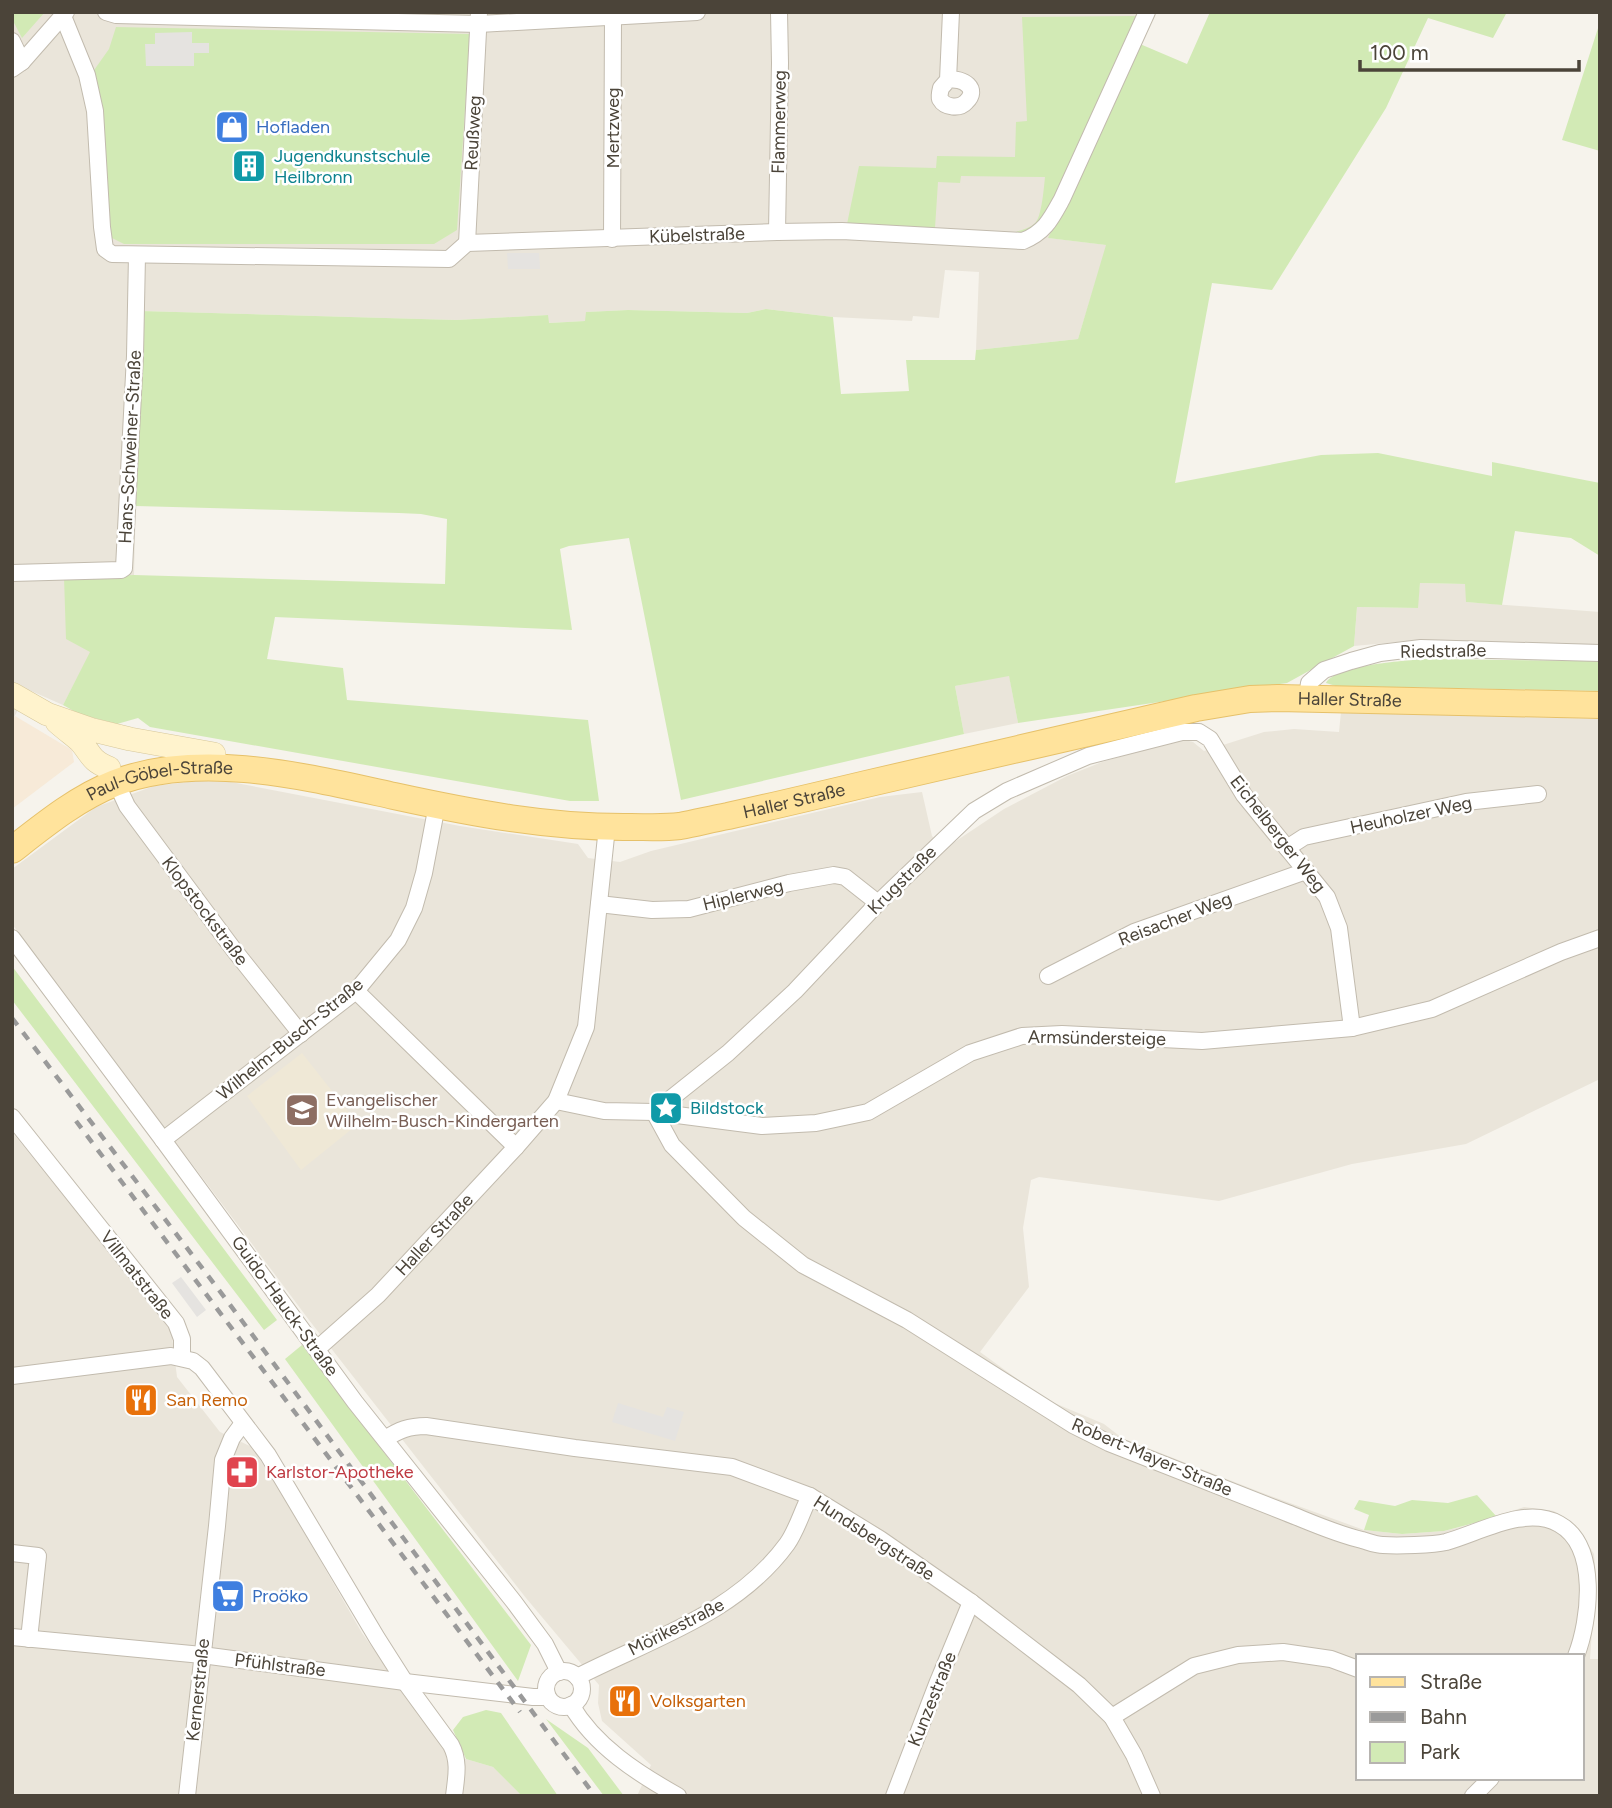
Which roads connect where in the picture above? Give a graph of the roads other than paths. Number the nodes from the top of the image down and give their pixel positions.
1 (106, 12) edge
2 (697, 12) edge
3 (779, 12) edge
4 (951, 12) edge
5 (1147, 12) edge
6 (65, 14) edge
7 (613, 17) junction
8 (479, 18) edge
9 (12, 41) edge
10 (17, 66) edge
11 (948, 80) dead end
12 (777, 232) junction
13 (612, 239) junction
14 (467, 243) junction
15 (137, 255) junction
16 (12, 573) edge
17 (1600, 653) edge
18 (12, 694) edge
19 (1307, 698) junction
20 (1600, 705) edge
21 (47, 714) junction
22 (93, 730) junction
23 (1199, 732) joint
24 (215, 754) junction
25 (113, 775) junction
26 (326, 782) junction
27 (1538, 794) dead end
28 (436, 805) junction
29 (607, 827) junction
30 (12, 832) edge
31 (1287, 848) junction
32 (12, 850) edge
33 (1306, 871) junction
34 (878, 903) junction
35 (599, 904) junction
36 (12, 938) edge
37 (1600, 938) edge
38 (1048, 976) dead end
39 (356, 991) junction
40 (1352, 1028) junction
41 (301, 1034) junction
42 (556, 1101) junction
43 (654, 1112) junction
44 (12, 1117) edge
45 (163, 1140) junction
46 (516, 1147) junction
47 (317, 1349) junction
48 (182, 1357) junction
49 (12, 1376) edge
50 (243, 1423) junction
51 (385, 1439) junction
52 (810, 1496) junction
53 (12, 1553) edge
54 (971, 1602) junction
55 (20, 1638) edge
56 (1576, 1654) edge
57 (202, 1655) junction
58 (1356, 1668) edge
59 (559, 1672) junction
60 (577, 1677) junction
61 (405, 1682) junction
62 (547, 1695) junction
63 (571, 1705) junction
64 (1112, 1717) junction
65 (187, 1796) edge
66 (454, 1796) edge
67 (678, 1796) edge
68 (894, 1796) edge
69 (1152, 1796) edge

1 - 8 street
2 - 7 street
3 - 12 street, Flammerweg
4 - 11 street
5 - 12 street, Kübelstraße
6 - 10 street
6 - 15 street, Kübelstraße
7 - 8 street
7 - 13 street, Mertzweg
8 - 14 street, Reußweg
9 - 10 street
12 - 13 street, Kübelstraße
13 - 14 street, Kübelstraße
14 - 15 street, Kübelstraße
15 - 16 street, Hans-Schweiner-Straße
17 - 19 street, Riedstraße
18 - 21 street
19 - 20 main road, Haller Straße
19 - 29 main road, Haller Straße
21 - 22 street
21 - 25 street
22 - 24 street
22 - 25 street
23 - 31 street, Eichelberger Weg
23 - 34 street, Krugstraße
24 - 25 main road, Paul-Göbel-Straße
24 - 26 main road, Paul-Göbel-Straße
25 - 26 main road, Paul-Göbel-Straße
25 - 30 main road, Paul-Göbel-Straße
25 - 32 main road, Paul-Göbel-Straße
25 - 41 street, Klopstockstraße
26 - 28 main road, Paul-Göbel-Straße
27 - 31 street, Heuholzer Weg
28 - 29 main road, Paul-Göbel-Straße
28 - 39 street, Wilhelm-Busch-Straße
29 - 35 street, Haller Straße
31 - 33 street, Eichelberger Weg
33 - 38 street, Reisacher Weg
33 - 40 street, Eichelberger Weg
34 - 35 street, Hiplerweg
34 - 43 street, Krugstraße
35 - 42 street, Haller Straße
36 - 45 street, Guido-Hauck-Straße
37 - 40 street, Armsündersteige
39 - 41 street, Wilhelm-Busch-Straße
39 - 46 street
40 - 43 street, Armsündersteige
41 - 45 street, Wilhelm-Busch-Straße
42 - 43 street, Armsündersteige
42 - 46 street, Haller Straße
43 - 56 street, Robert-Mayer-Straße
44 - 48 street, Villmatstraße
45 - 47 street, Guido-Hauck-Straße
46 - 47 street, Haller Straße
47 - 51 street, Guido-Hauck-Straße
48 - 49 street
48 - 50 street
50 - 57 street, Kernerstraße
50 - 61 street
51 - 52 street, Hundsbergstraße
51 - 59 street, Guido-Hauck-Straße
52 - 54 street, Hundsbergstraße
52 - 60 street, Mörikestraße
53 - 55 street
54 - 64 street, Hundsbergstraße
54 - 68 street, Kunzestraße
55 - 57 street, Pfühlstraße
57 - 61 street, Pfühlstraße
57 - 65 street, Kernerstraße
58 - 64 street
59 - 60 street
59 - 62 street
60 - 63 street
61 - 62 street, Pfühlstraße
61 - 66 street
62 - 63 street
63 - 67 street
64 - 69 street, Hundsbergstraße

